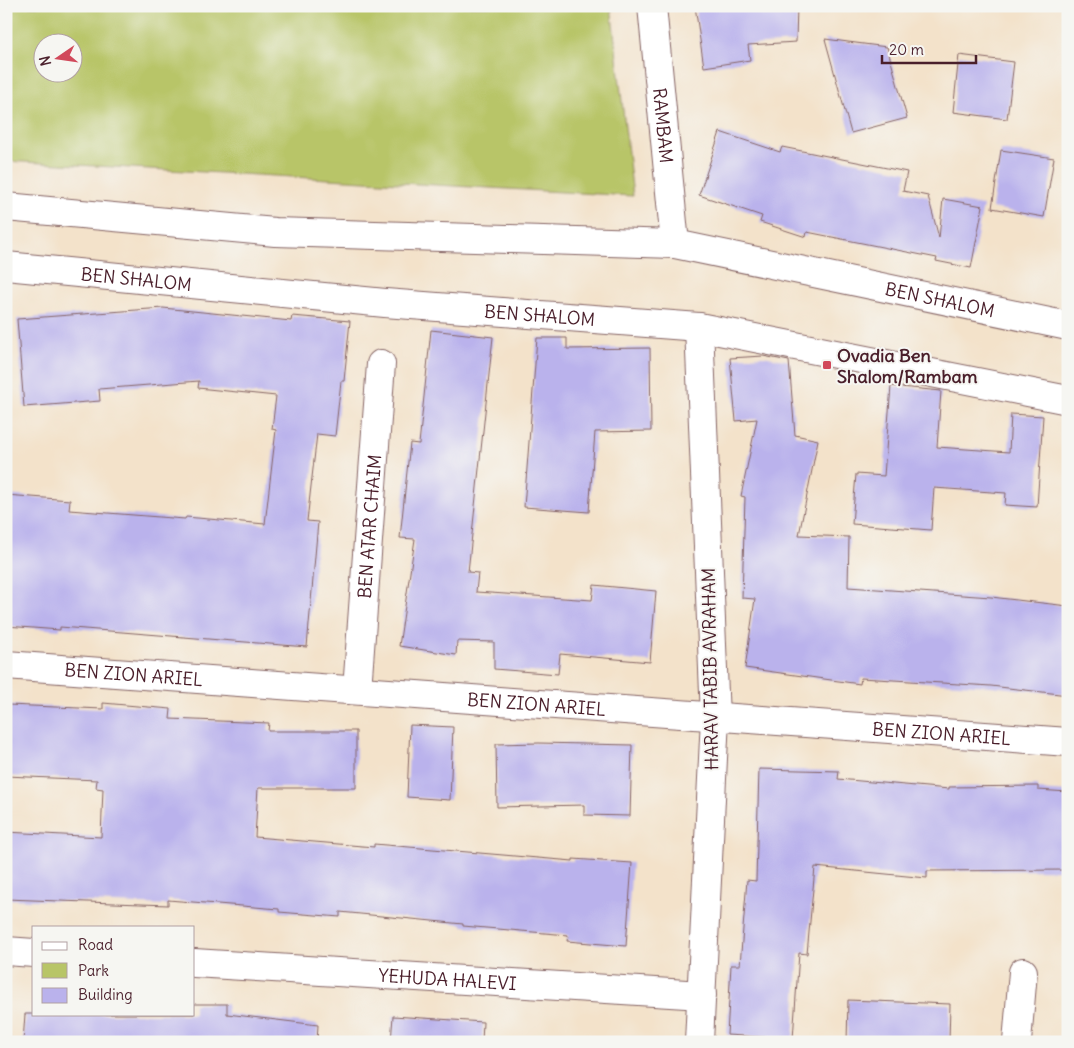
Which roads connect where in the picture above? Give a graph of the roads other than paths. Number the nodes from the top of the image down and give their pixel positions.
1 (652, 6) edge
2 (6, 206) edge
3 (675, 244) junction
4 (6, 266) edge
5 (1068, 326) edge
6 (699, 327) junction
7 (381, 364) dead end
8 (1068, 400) edge
9 (6, 664) edge
10 (356, 690) junction
11 (715, 718) junction
12 (1068, 742) edge
13 (6, 951) edge
14 (32, 953) edge
15 (195, 963) edge
16 (1023, 972) dead end
17 (702, 995) junction
18 (699, 1042) edge
19 (1017, 1042) edge

1 - 3 street, RAMBAM
2 - 3 street, BEN SHALOM
3 - 5 street, BEN SHALOM
4 - 6 street, BEN SHALOM
6 - 8 street, BEN SHALOM
6 - 11 street, HARAV TABIB AVRAHAM
7 - 10 street, BEN ATAR CHAIM
9 - 10 street, BEN ZION ARIEL
10 - 11 street, BEN ZION ARIEL
11 - 12 street, BEN ZION ARIEL
11 - 17 street, HARAV TABIB AVRAHAM
13 - 14 street
15 - 17 street, YEHUDA HALEVI
16 - 19 street
17 - 18 street, HARAV TABIB AVRAHAM

